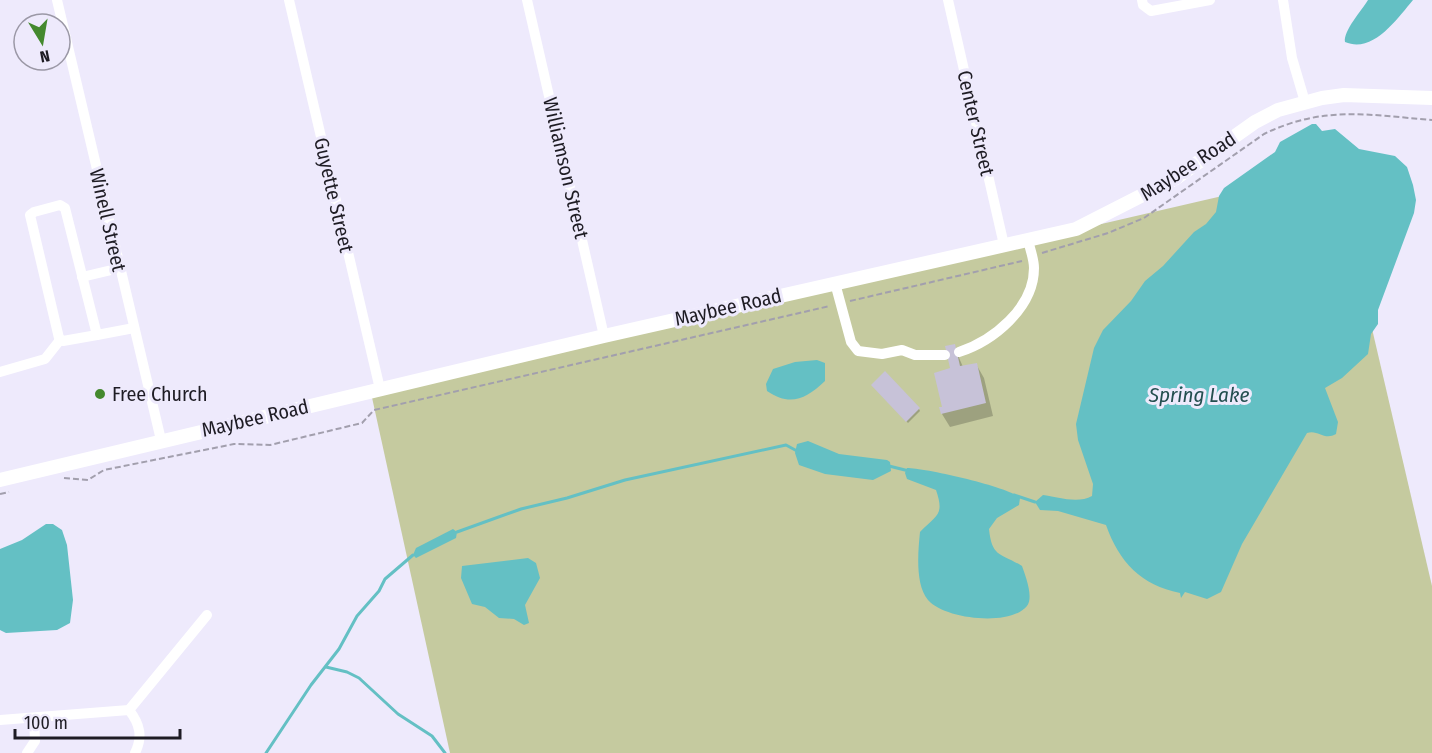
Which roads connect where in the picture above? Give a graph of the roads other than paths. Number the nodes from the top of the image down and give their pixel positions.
1 (57, 0) edge
2 (289, 0) edge
3 (527, 0) edge
4 (948, 0) edge
5 (1142, 0) edge
6 (1210, 0) edge
7 (1283, 0) edge
8 (1432, 98) edge
9 (1305, 102) junction
10 (1028, 240) junction
11 (1004, 245) junction
12 (120, 268) junction
13 (82, 277) junction
14 (835, 283) junction
15 (134, 327) junction
16 (97, 334) junction
17 (604, 336) junction
18 (60, 340) junction
19 (958, 352) dead end
20 (945, 355) dead end
21 (0, 372) edge
22 (380, 389) junction
23 (161, 440) junction
24 (0, 480) edge
25 (207, 615) dead end
26 (129, 710) junction
27 (34, 718) junction
28 (0, 720) edge
29 (27, 753) edge
30 (135, 753) edge

1 - 12 street, Winell Street
2 - 22 street, Guyette Street
3 - 17 street, Williamson Street
4 - 11 street, Center Street
5 - 6 street
7 - 9 street
8 - 9 main road, Maybee Road
9 - 10 main road, Maybee Road
10 - 11 main road, Maybee Road
10 - 19 street
11 - 14 main road, Maybee Road
12 - 13 street
12 - 15 street, Winell Street
13 - 16 street
13 - 18 street
14 - 17 main road, Maybee Road
14 - 20 street
15 - 16 street
15 - 23 street, Winell Street
16 - 18 street
17 - 22 main road, Maybee Road
18 - 21 street
22 - 23 main road, Maybee Road
23 - 24 main road, Maybee Road
25 - 26 street
26 - 27 street
26 - 30 street
27 - 28 street
27 - 29 street

